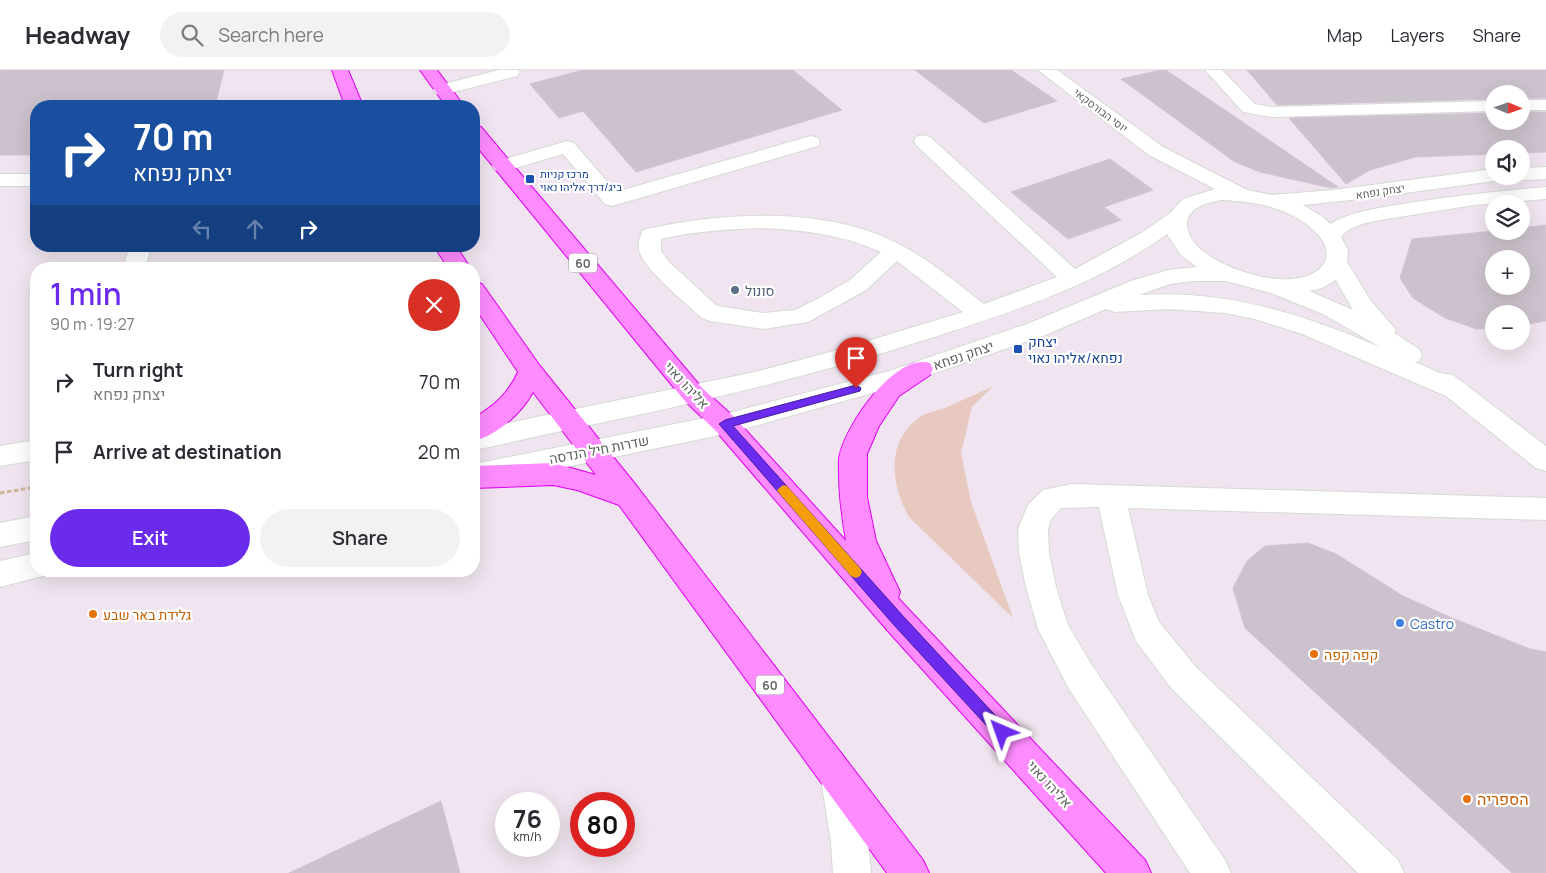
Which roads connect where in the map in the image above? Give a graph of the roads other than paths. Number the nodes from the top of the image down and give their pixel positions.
1 (340, 70) edge
2 (428, 70) edge
3 (508, 70) edge
4 (1213, 70) edge
5 (1061, 74) edge
6 (442, 90) junction
7 (352, 100) edge
8 (450, 100) edge
9 (1546, 105) edge
10 (1485, 106) edge
11 (1530, 106) edge
12 (480, 138) edge
13 (923, 141) dead end
14 (811, 142) dead end
15 (1156, 151) junction
16 (502, 166) junction
17 (1546, 173) edge
18 (1530, 174) edge
19 (1485, 176) edge
20 (0, 180) edge
21 (30, 180) edge
22 (1546, 193) edge
23 (1244, 194) junction
24 (1266, 199) junction
25 (1182, 211) junction
26 (1331, 236) junction
27 (894, 252) junction
28 (1337, 263) junction
29 (1226, 274) junction
30 (1073, 279) junction
31 (1268, 286) junction
32 (480, 297) edge
33 (1094, 306) junction
34 (981, 314) junction
35 (1412, 357) junction
36 (921, 369) junction
37 (531, 372) junction
38 (1460, 392) junction
39 (693, 394) junction
40 (566, 420) junction
41 (725, 424) junction
42 (480, 427) edge
43 (480, 439) edge
44 (30, 451) edge
45 (592, 451) junction
46 (0, 456) edge
47 (1546, 461) edge
48 (480, 475) edge
49 (480, 476) edge
50 (1111, 496) junction
51 (629, 498) junction
52 (1546, 509) edge
53 (30, 529) edge
54 (0, 534) edge
55 (30, 567) edge
56 (0, 574) edge
57 (898, 620) junction
58 (839, 778) junction
59 (852, 873) edge
60 (910, 873) edge
61 (1132, 873) edge
62 (1212, 873) edge
63 (1385, 873) edge

1 - 7 highway
2 - 6 highway
3 - 6 street
4 - 10 street
5 - 15 street, יוסי הבורסקאי
6 - 8 highway
9 - 11 street
12 - 16 highway, אליהו נאוי / 60
13 - 30 street
14 - 16 street
15 - 23 street, יוסי הבורסקאי
15 - 25 street, יוסי הבורסקאי
16 - 39 highway, אליהו נאוי / 60
17 - 18 street
19 - 24 street, יצחק נפחא
20 - 21 street
22 - 26 street, יצחק נפחא
23 - 24 street
23 - 25 street
24 - 26 street
25 - 29 street, יוסי הבורסקאי
25 - 30 street
26 - 28 street
27 - 27 street
27 - 34 street
28 - 31 street
28 - 35 street
29 - 31 street
29 - 33 street, יצחק נפחא
30 - 34 street
31 - 35 street
32 - 37 highway, 60
33 - 36 street, יצחק נפחא
33 - 38 street
34 - 39 street
35 - 38 street
36 - 41 street, יצחק נפחא
36 - 57 highway
37 - 40 highway, 60
37 - 42 highway
38 - 47 street
39 - 40 street
39 - 41 highway, אליהו נאוי / 60
40 - 43 street
40 - 45 highway, 60
41 - 45 street, שדרות חיל הנדסה
41 - 57 highway, אליהו נאוי / 60
44 - 46 street
45 - 48 street, שדרות חיל הנדסה
45 - 51 highway, 60
49 - 51 highway
50 - 52 street
50 - 62 street
50 - 63 street
51 - 58 highway, 60
53 - 54 street
55 - 56 street
57 - 61 highway, אליהו נאוי / 60
58 - 59 street
58 - 60 highway, 60

